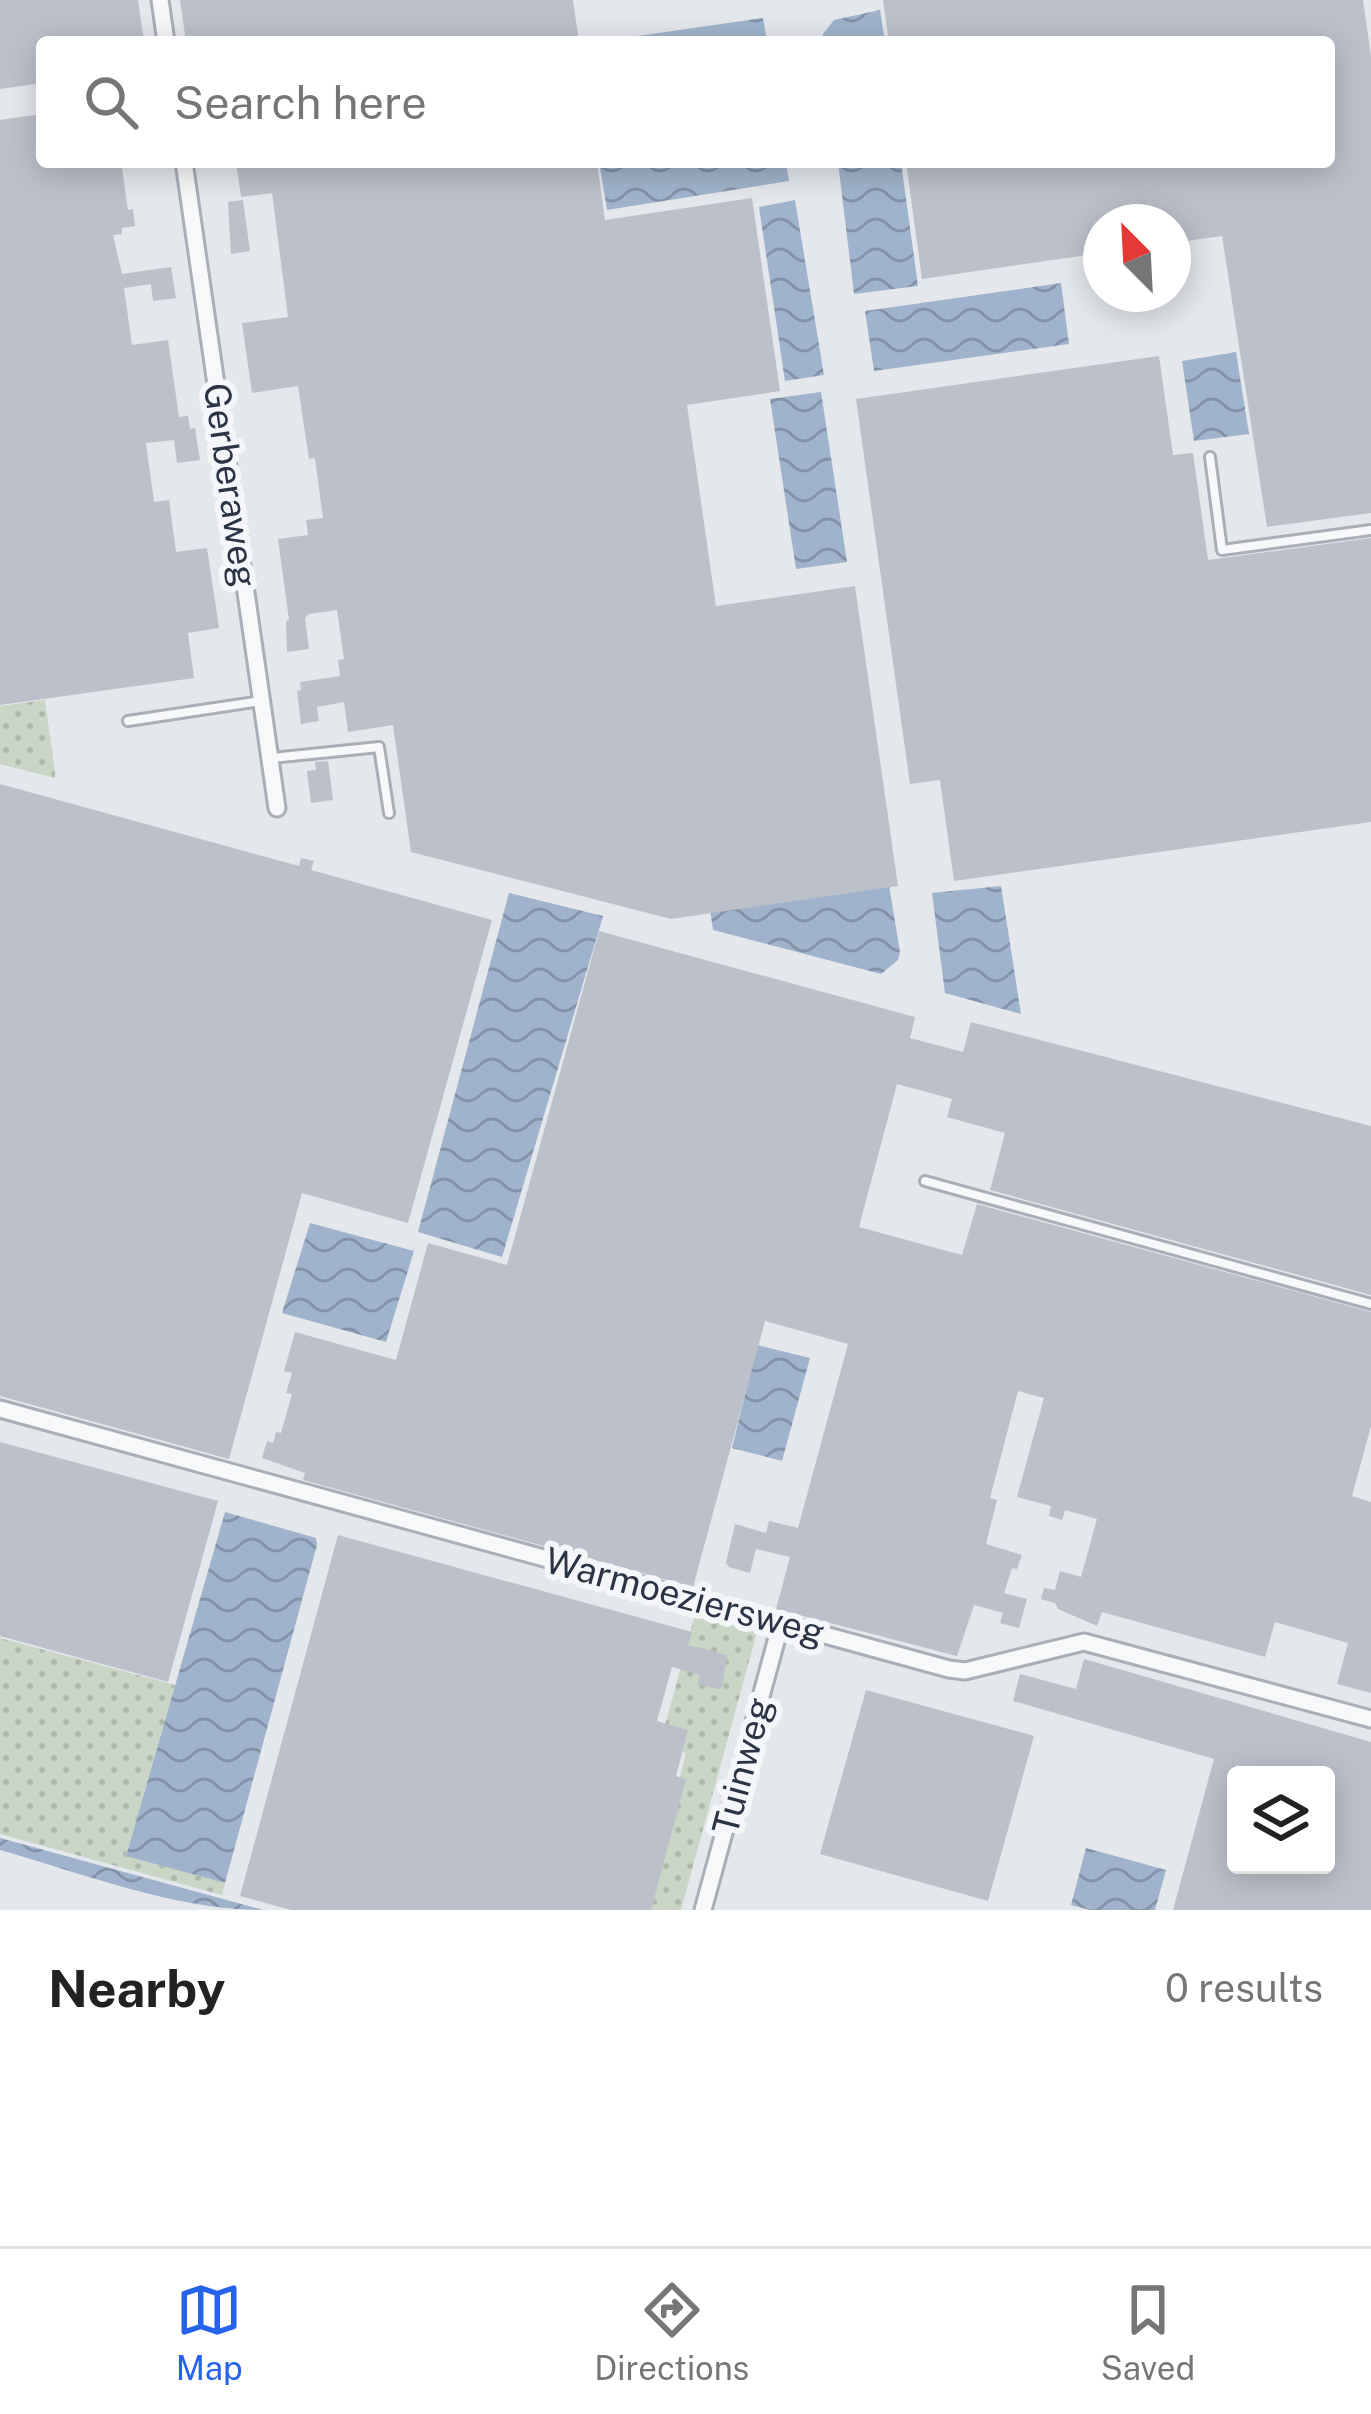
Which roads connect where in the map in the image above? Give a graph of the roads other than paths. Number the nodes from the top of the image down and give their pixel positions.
1 (160, 0) edge
2 (165, 36) edge
3 (185, 168) edge
4 (1210, 457) dead end
5 (1371, 530) edge
6 (262, 701) junction
7 (128, 721) dead end
8 (270, 758) junction
9 (277, 808) dead end
10 (388, 813) dead end
11 (925, 1181) dead end
12 (1371, 1304) edge
13 (0, 1409) edge
14 (782, 1623) junction
15 (1371, 1719) edge
16 (703, 1910) edge

1 - 2 street
3 - 6 street, Gerberaweg
4 - 5 lane
6 - 7 lane
6 - 8 street, Gerberaweg
8 - 9 street, Gerberaweg
8 - 10 lane
11 - 12 lane
13 - 14 street, Warmoeziersweg
14 - 15 street, Warmoeziersweg
14 - 16 street, Tuinweg

